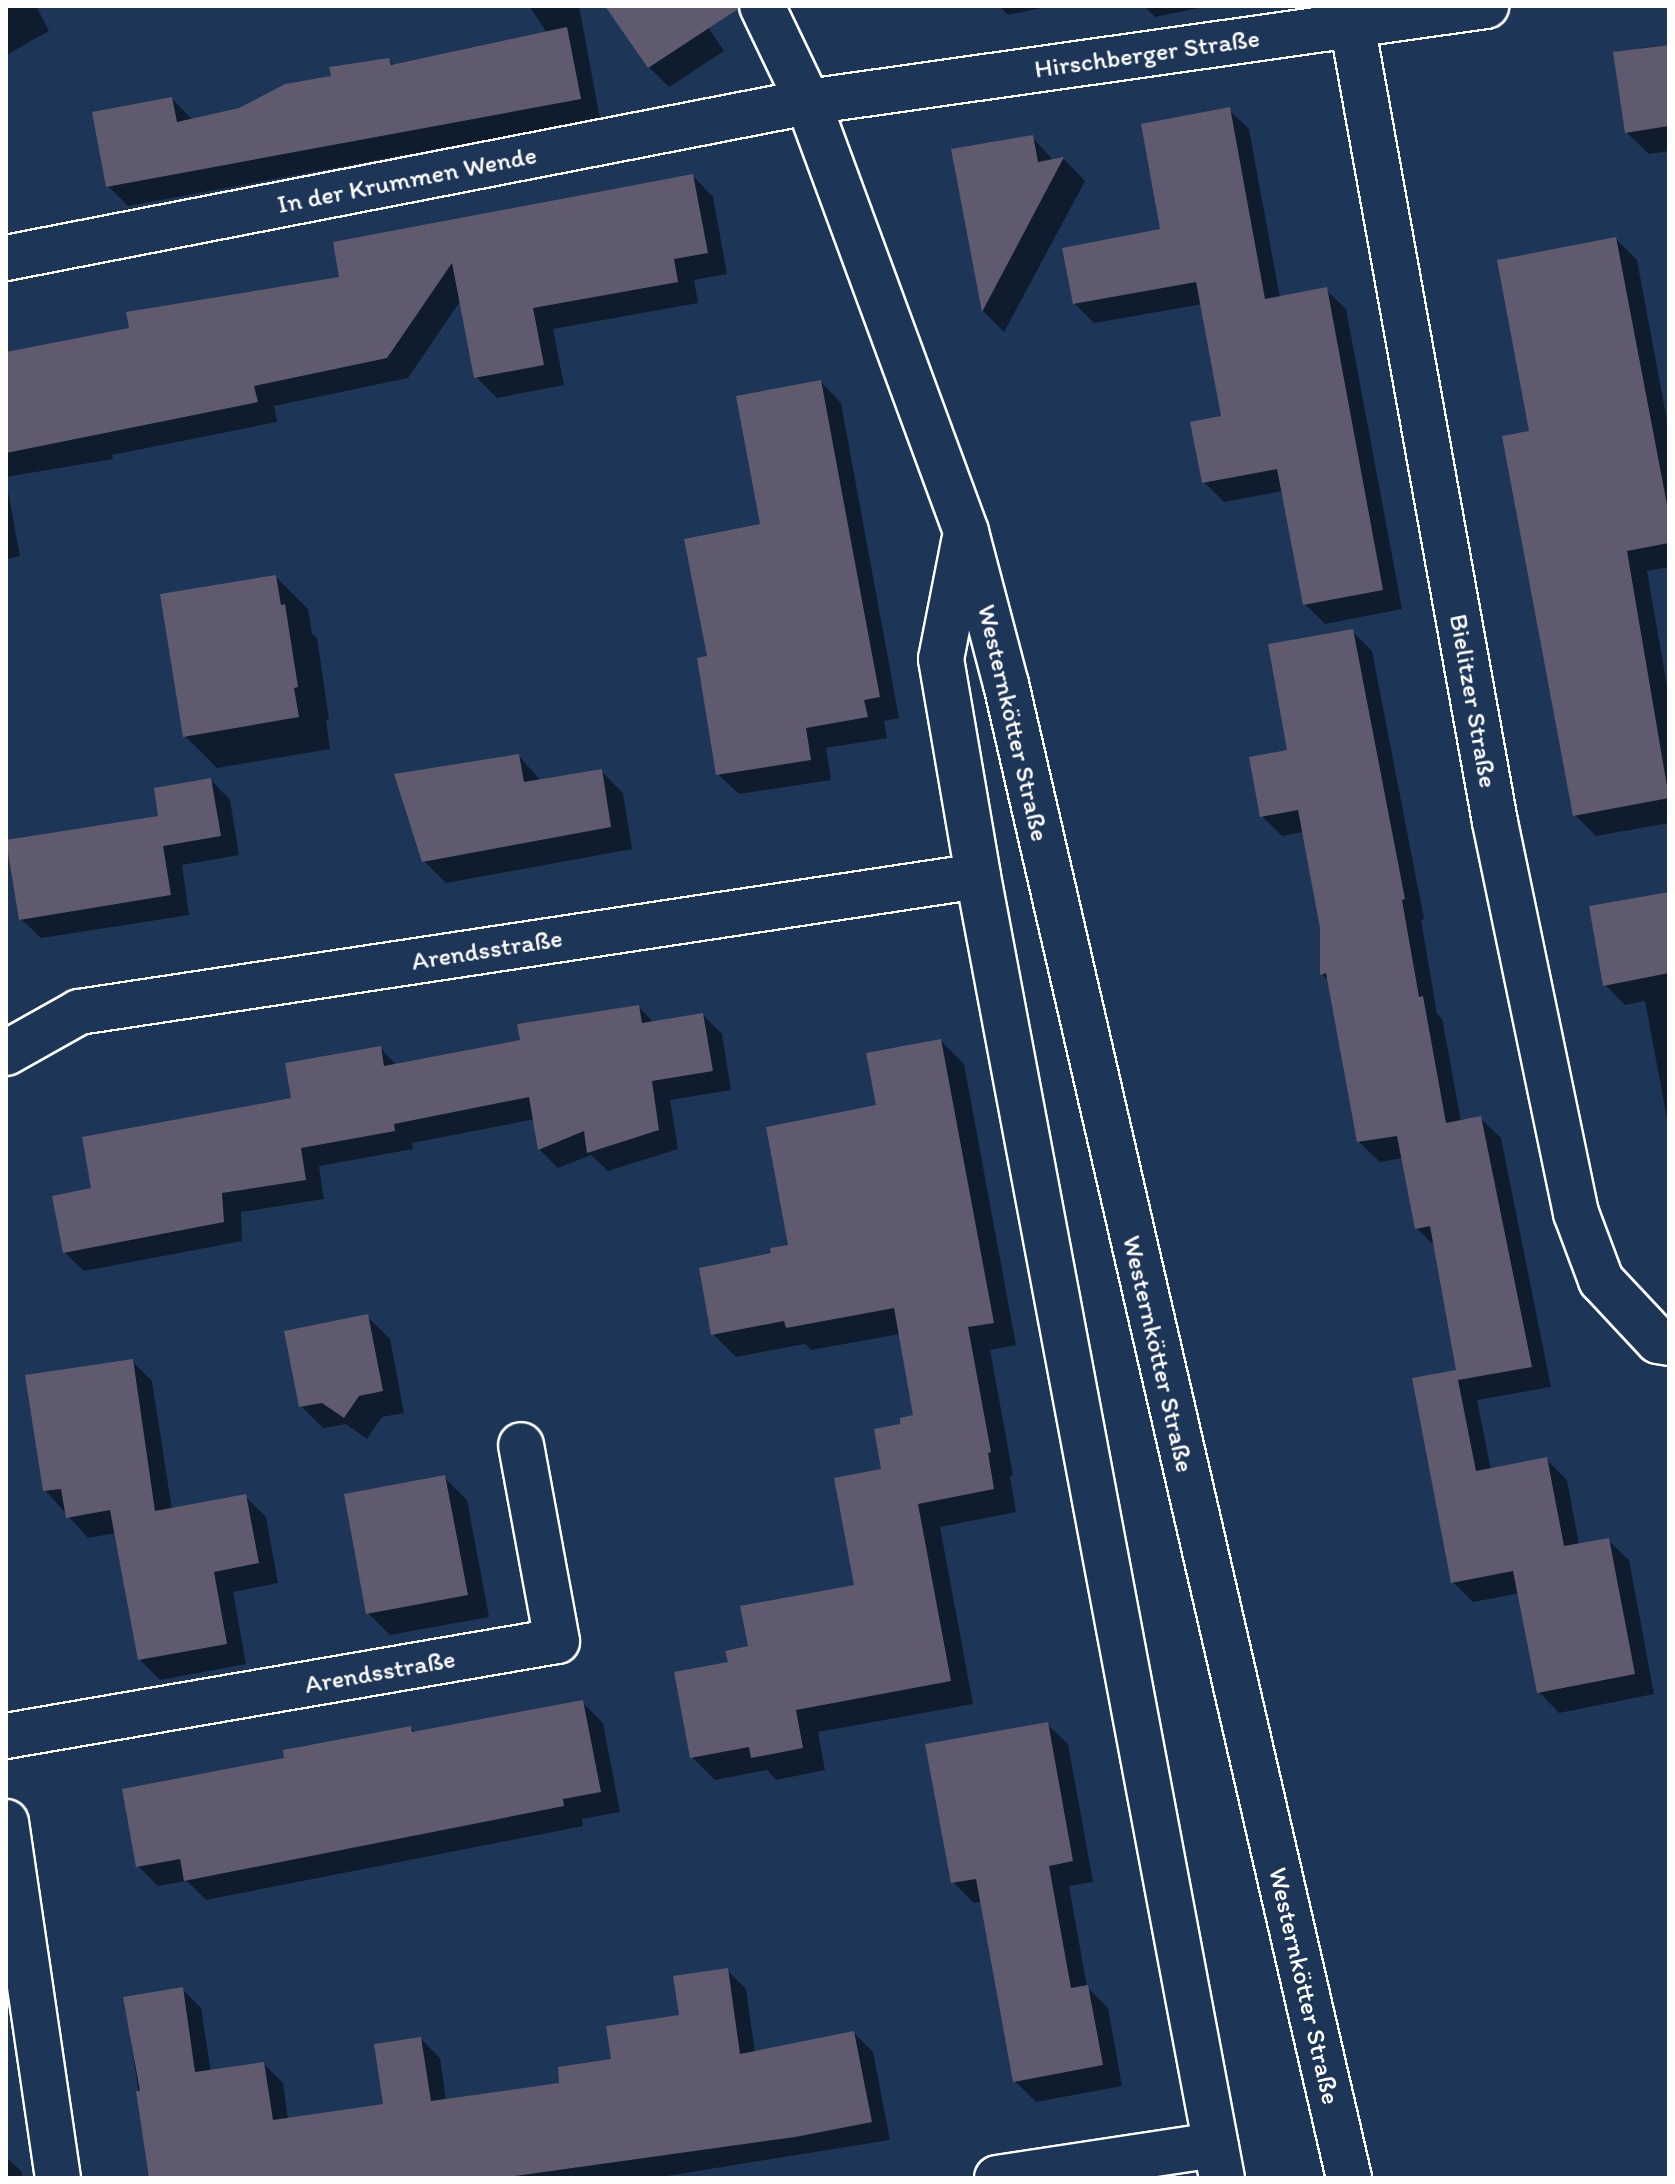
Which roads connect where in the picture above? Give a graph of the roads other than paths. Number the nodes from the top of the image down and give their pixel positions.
1 (762, 6) edge
2 (1486, 6) edge
3 (1298, 18) edge
4 (1352, 24) junction
5 (808, 102) junction
6 (6, 258) edge
7 (966, 532) junction
8 (978, 876) junction
9 (6, 1053) edge
10 (1669, 1343) edge
11 (521, 1445) dead end
12 (6, 1736) edge
13 (6, 1822) edge
14 (1219, 2161) edge
15 (58, 2178) edge
16 (997, 2178) edge
17 (1349, 2178) edge

1 - 5 street, Westernkötter Straße
2 - 4 street, Hirschberger Straße
3 - 4 street, Hirschberger Straße
3 - 5 street, Hirschberger Straße
4 - 10 street, Bielitzer Straße
5 - 6 street, In der Krummen Wende
5 - 7 street, Westernkötter Straße
7 - 8 street, Westernkötter Straße
7 - 17 street, Westernkötter Straße
8 - 9 street, Arendsstraße
8 - 14 street, Westernkötter Straße
11 - 12 street, Arendsstraße
13 - 15 street
14 - 16 street

